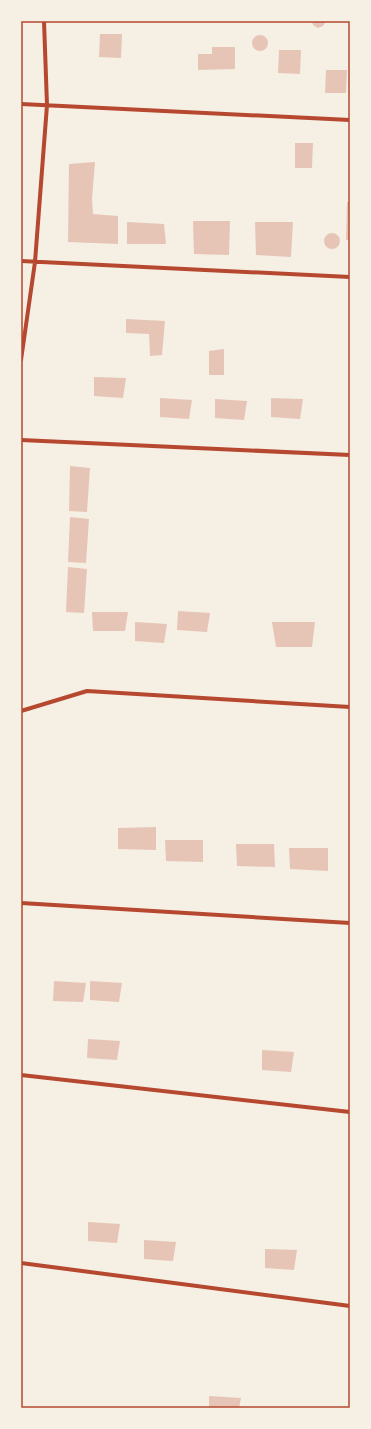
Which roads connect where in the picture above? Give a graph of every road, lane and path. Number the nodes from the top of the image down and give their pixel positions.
1 (44, 21) edge
2 (21, 104) edge
3 (47, 105) junction
4 (350, 120) edge
5 (21, 261) edge
6 (35, 262) junction
7 (350, 277) edge
8 (21, 360) edge
9 (21, 440) edge
10 (350, 455) edge
11 (350, 707) edge
12 (21, 711) edge
13 (21, 903) edge
14 (350, 923) edge
15 (21, 1075) edge
16 (350, 1112) edge
17 (21, 1263) edge
18 (350, 1306) edge

1 - 3 street
2 - 3 street
3 - 4 street
3 - 6 street
5 - 6 street
6 - 7 street
6 - 8 street
9 - 10 street
11 - 12 street
13 - 14 street
15 - 16 street
17 - 18 street

